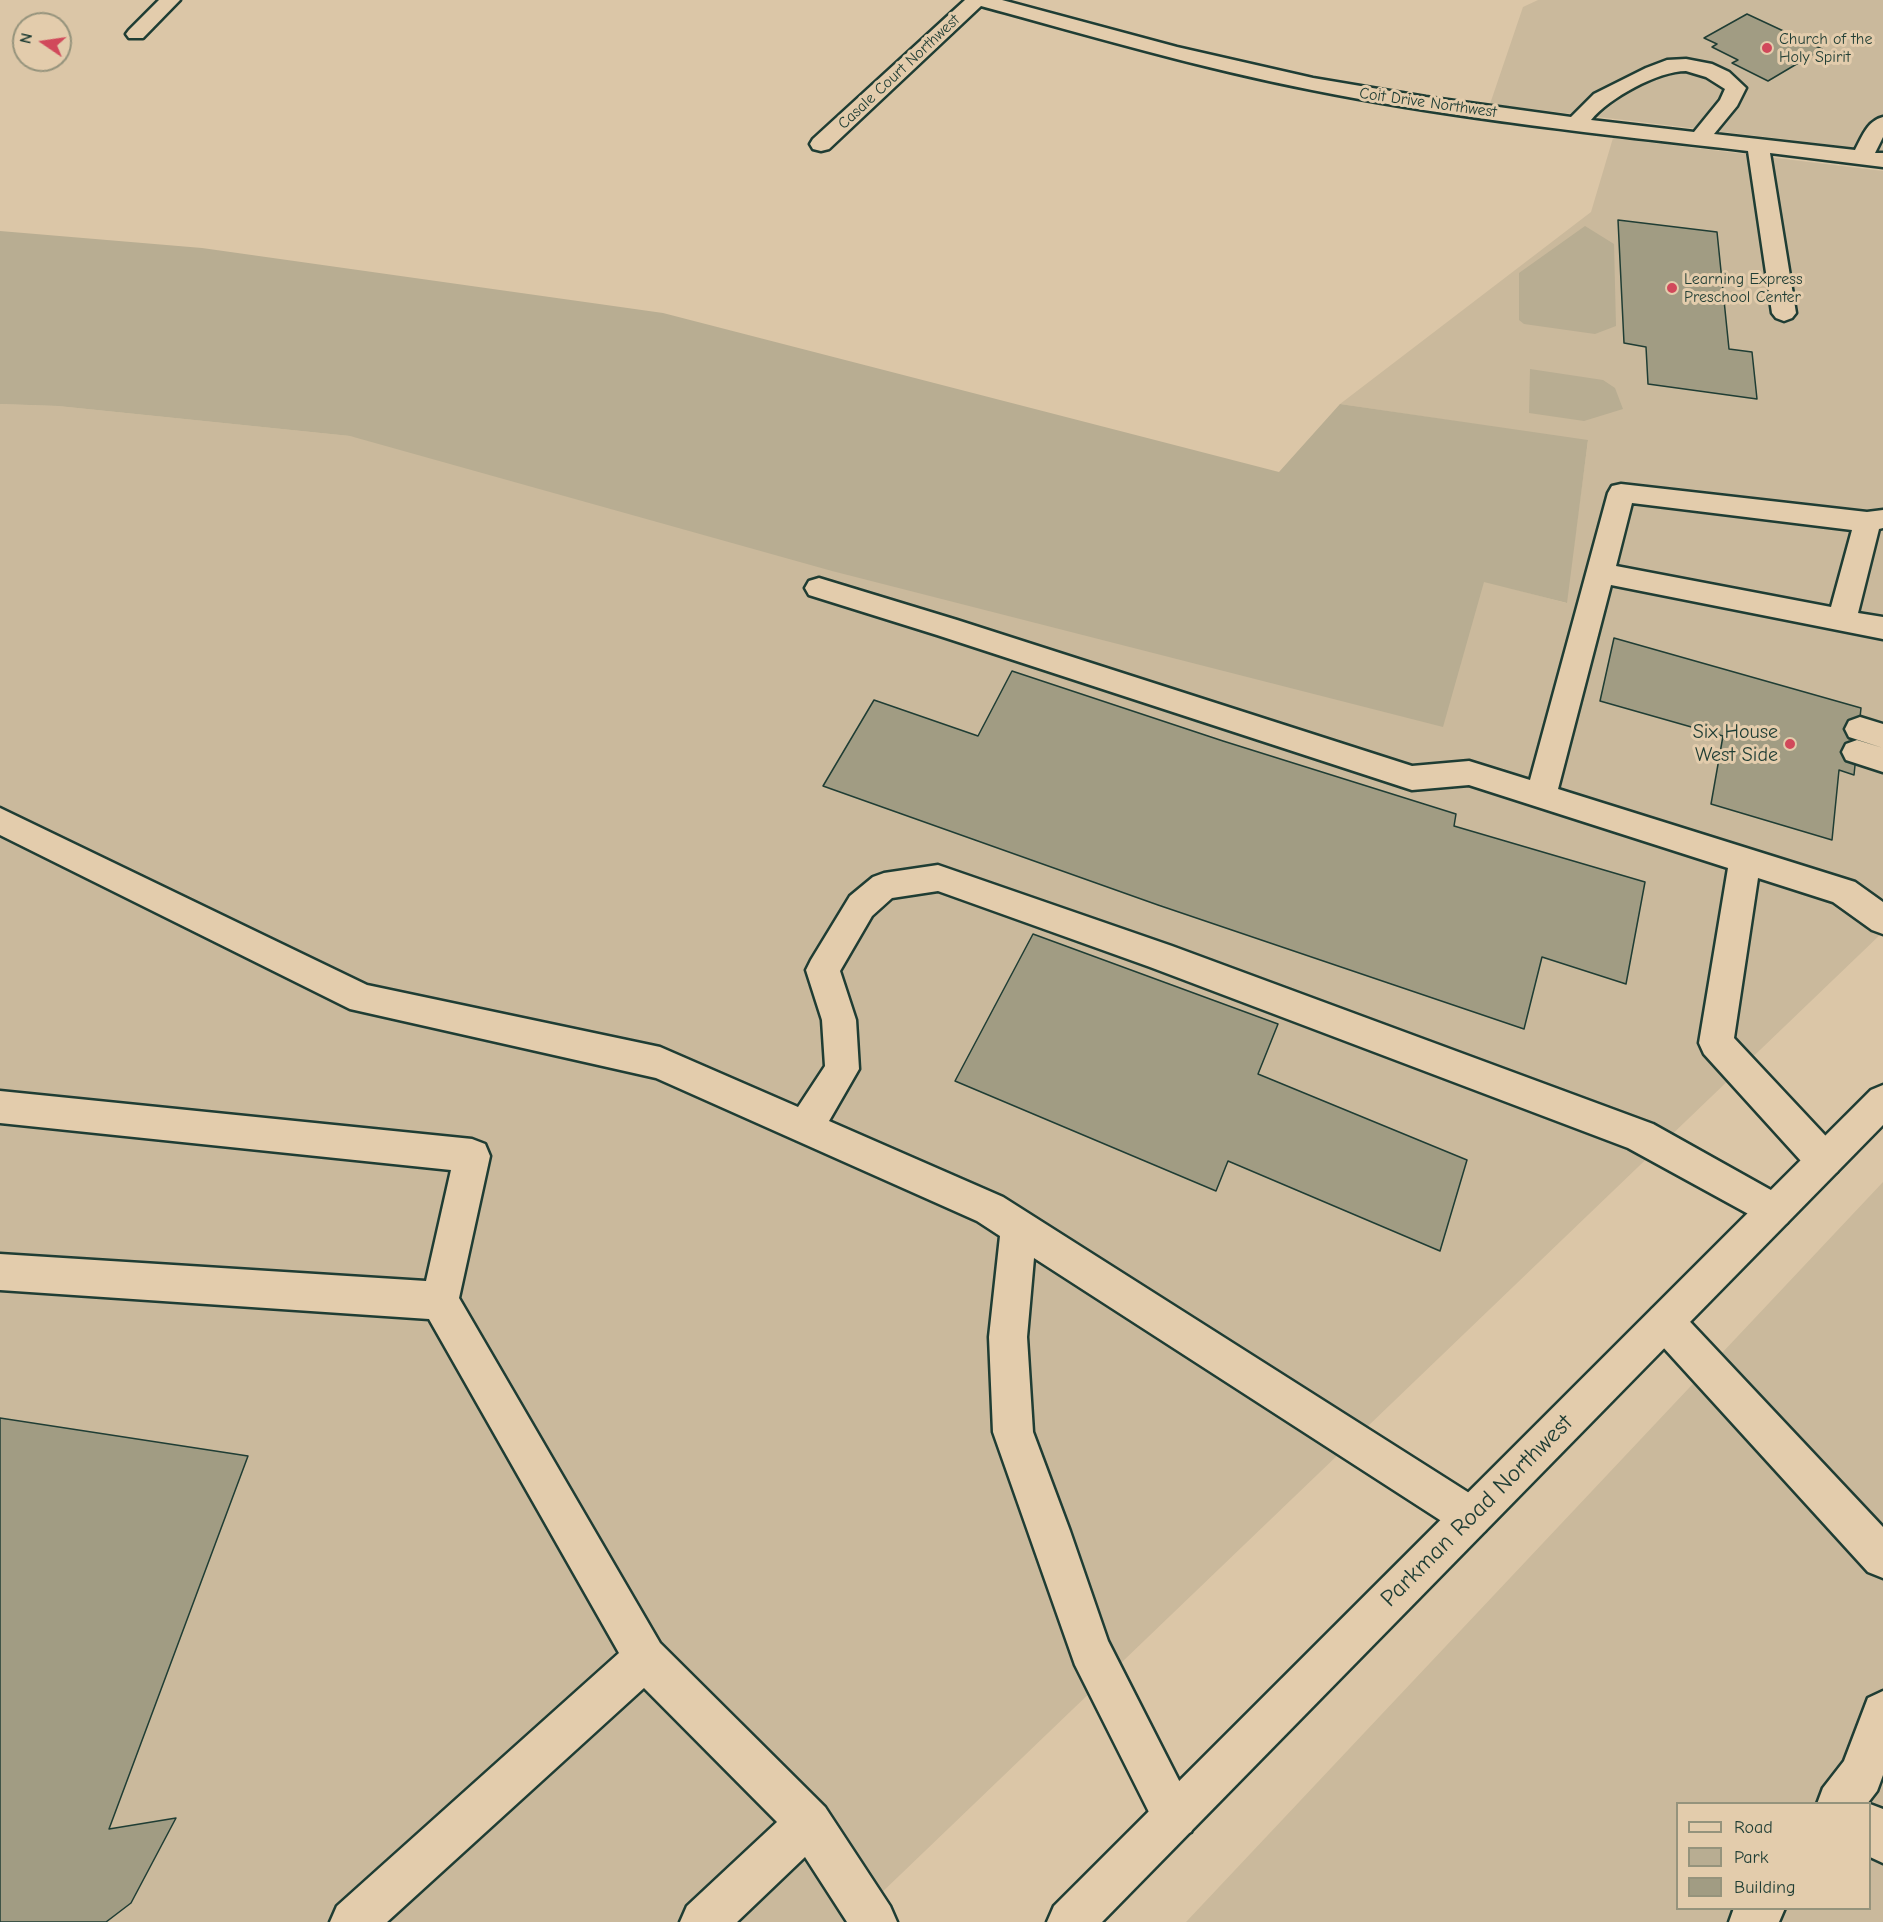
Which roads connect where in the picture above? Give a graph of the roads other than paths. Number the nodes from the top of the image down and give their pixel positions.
1 (170, 0) edge
2 (979, 0) edge
3 (136, 34) dead end
4 (1577, 123) junction
5 (1883, 123) edge
6 (1701, 138) junction
7 (821, 144) dead end
8 (1758, 145) junction
9 (1872, 159) edge
10 (1784, 313) dead end
11 (1875, 521) edge
12 (1600, 573) junction
13 (819, 588) dead end
14 (1842, 620) junction
15 (1883, 628) edge
16 (1541, 794) junction
17 (0, 821) edge
18 (1745, 860) junction
19 (1883, 920) edge
20 (1883, 1101) edge
21 (0, 1107) edge
22 (805, 1127) junction
23 (1824, 1160) junction
24 (1774, 1211) junction
25 (1019, 1228) junction
26 (0, 1272) edge
27 (440, 1301) junction
28 (1665, 1322) junction
29 (1471, 1517) junction
30 (1883, 1557) edge
31 (645, 1658) junction
32 (1883, 1713) edge
33 (1852, 1802) edge
34 (1175, 1816) junction
35 (809, 1823) junction
36 (1871, 1828) edge
37 (1883, 1840) edge
38 (353, 1922) edge
39 (703, 1922) edge
40 (874, 1922) edge
41 (1070, 1922) edge

1 - 3 street
2 - 4 street, Coit Drive Northwest
2 - 7 street, Casale Court Northwest
4 - 6 street, Coit Drive Northwest
4 - 6 street
5 - 9 street
6 - 8 street, Coit Drive Northwest
8 - 9 street, Coit Drive Northwest
8 - 10 street
11 - 12 street
11 - 14 street
12 - 14 street
12 - 16 street
13 - 16 street
14 - 15 street
16 - 18 street
17 - 22 street
18 - 19 street
18 - 23 street
20 - 23 street, Parkman Road Northwest
21 - 27 street
22 - 24 street
22 - 25 street
23 - 24 street, Parkman Road Northwest
24 - 28 street, Parkman Road Northwest
25 - 29 street
25 - 34 street
26 - 27 street
27 - 31 street
28 - 29 street, Parkman Road Northwest
28 - 30 street
29 - 34 street, Parkman Road Northwest
31 - 35 street
31 - 38 street
32 - 33 street
34 - 41 street, Parkman Road Northwest
35 - 39 street
35 - 40 street
36 - 37 street

